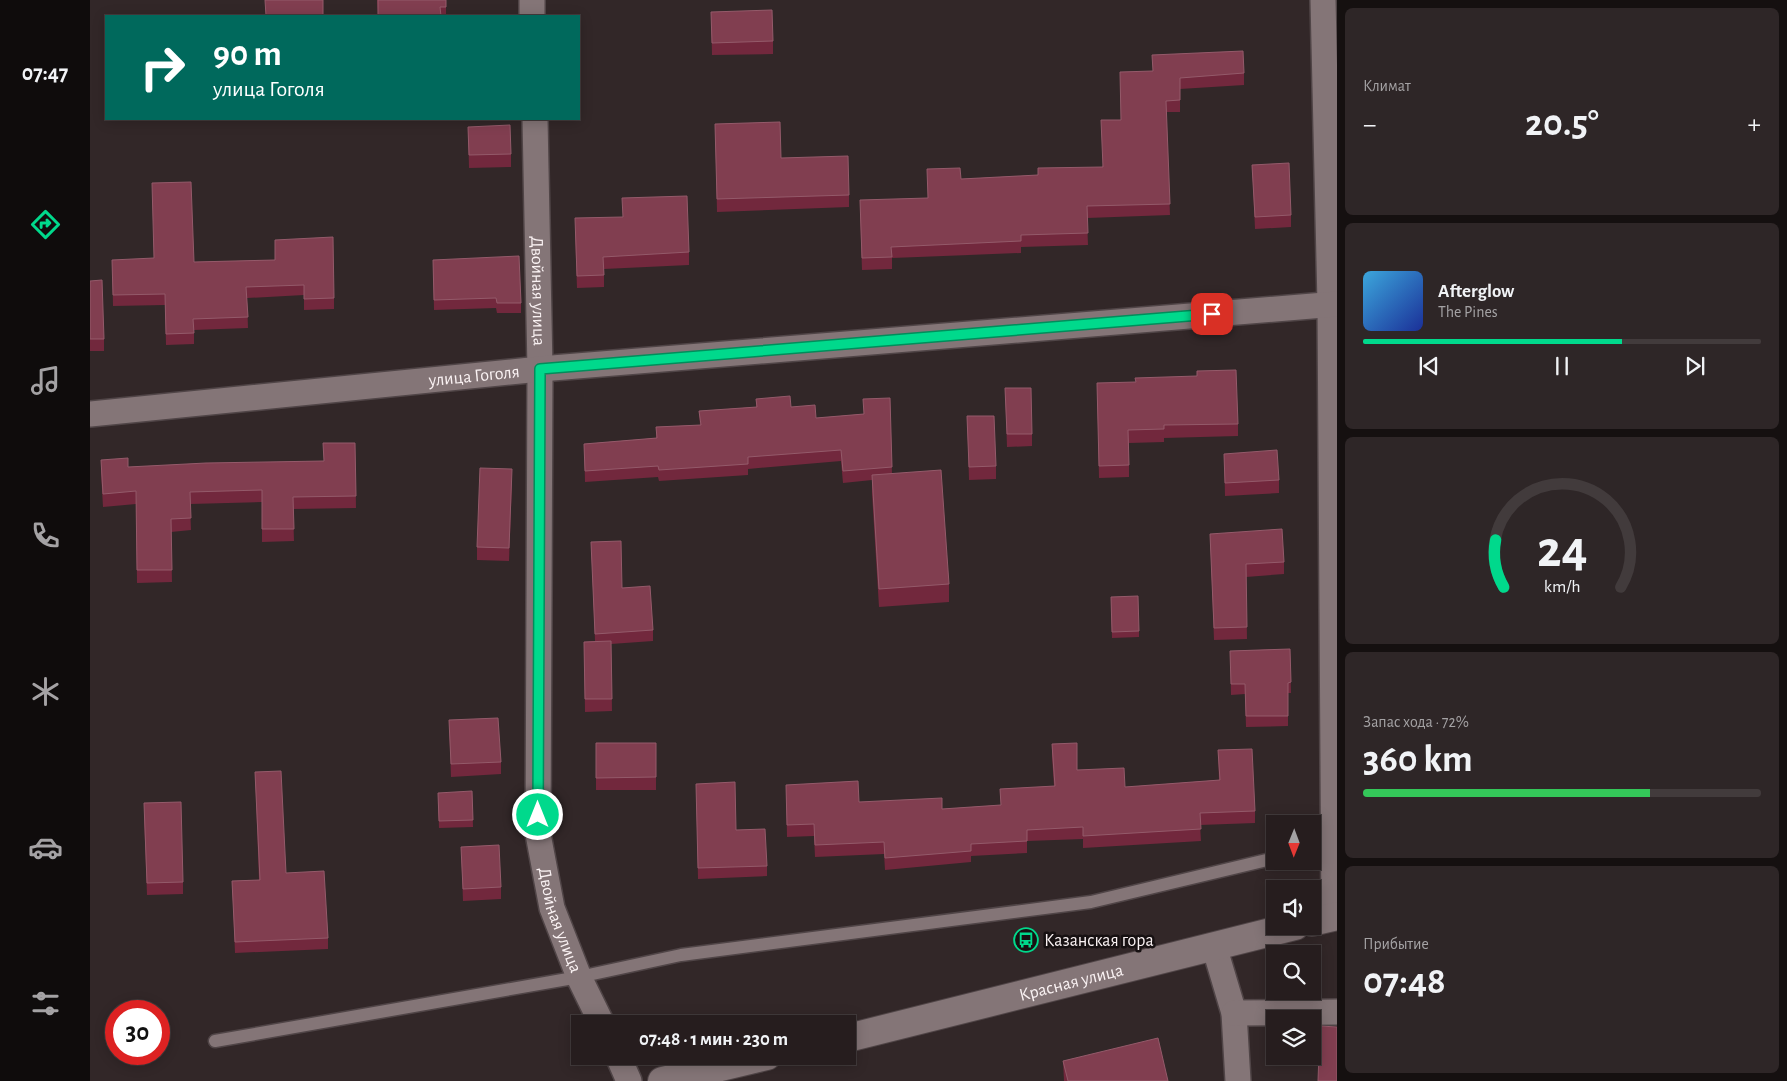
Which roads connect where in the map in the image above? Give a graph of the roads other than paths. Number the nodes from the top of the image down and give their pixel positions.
1 (532, 0) edge
2 (1323, 0) edge
3 (532, 15) edge
4 (535, 120) edge
5 (1334, 304) edge
6 (540, 369) junction
7 (90, 414) edge
8 (1327, 847) edge
9 (1266, 860) edge
10 (1328, 918) edge
11 (1266, 933) edge
12 (1214, 946) junction
13 (579, 977) junction
14 (1337, 1012) edge
15 (1234, 1013) junction
16 (598, 1015) edge
17 (856, 1036) edge
18 (215, 1041) dead end
19 (622, 1065) edge
20 (739, 1065) edge
21 (704, 1076) edge
22 (630, 1081) edge
23 (662, 1081) edge
24 (1238, 1081) edge

1 - 3 street
2 - 5 street
4 - 6 street, Двойная улица
5 - 6 street, улица Гоголя
5 - 8 street
6 - 7 street, улица Гоголя
6 - 13 street, Двойная улица
8 - 10 street
9 - 13 lane
11 - 12 main road, Красная улица
12 - 15 street
12 - 17 main road, Красная улица
13 - 16 street, Двойная улица
13 - 18 lane
14 - 15 street
15 - 24 street
19 - 22 street
20 - 21 main road
21 - 23 main road

